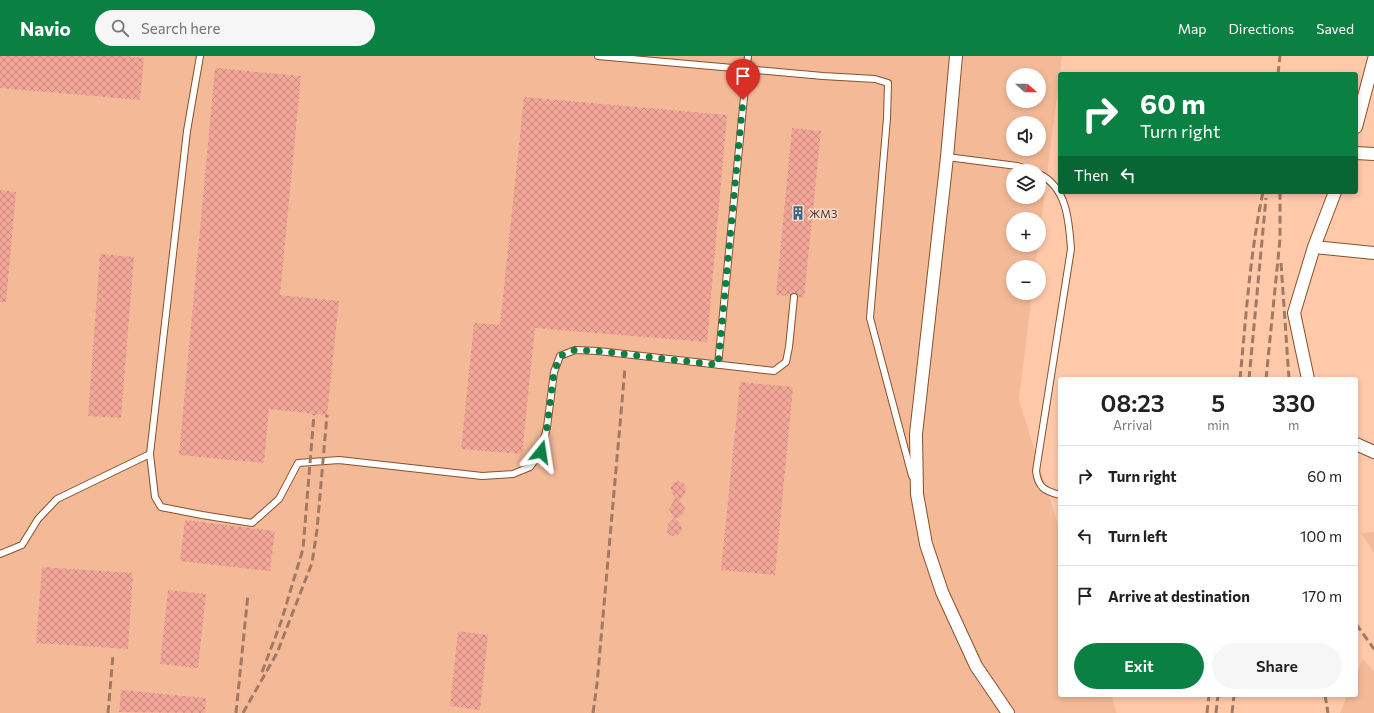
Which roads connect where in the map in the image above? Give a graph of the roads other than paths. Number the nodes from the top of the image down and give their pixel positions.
1 (200, 56) edge
2 (598, 56) edge
3 (748, 56) edge
4 (956, 56) edge
5 (1374, 59) edge
6 (746, 69) junction
7 (1358, 119) edge
8 (1358, 153) edge
9 (1374, 154) edge
10 (947, 157) junction
11 (1006, 165) edge
12 (1046, 177) edge
13 (1058, 191) edge
14 (1060, 194) edge
15 (1334, 194) edge
16 (1314, 247) junction
17 (1374, 253) edge
18 (794, 297) dead end
19 (718, 365) junction
20 (1308, 377) edge
21 (1358, 445) edge
22 (1374, 452) edge
23 (150, 454) junction
24 (917, 494) junction
25 (1058, 494) edge
26 (0, 554) edge
27 (1008, 713) edge

1 - 23 lane
2 - 6 lane
3 - 6 lane
4 - 10 street
5 - 7 street
6 - 19 lane
6 - 24 lane
8 - 9 street
10 - 11 lane
10 - 24 street
12 - 13 lane
14 - 25 lane
15 - 16 street
16 - 17 street
16 - 20 street
18 - 19 lane
19 - 23 lane
21 - 22 street
23 - 26 lane
24 - 27 street

